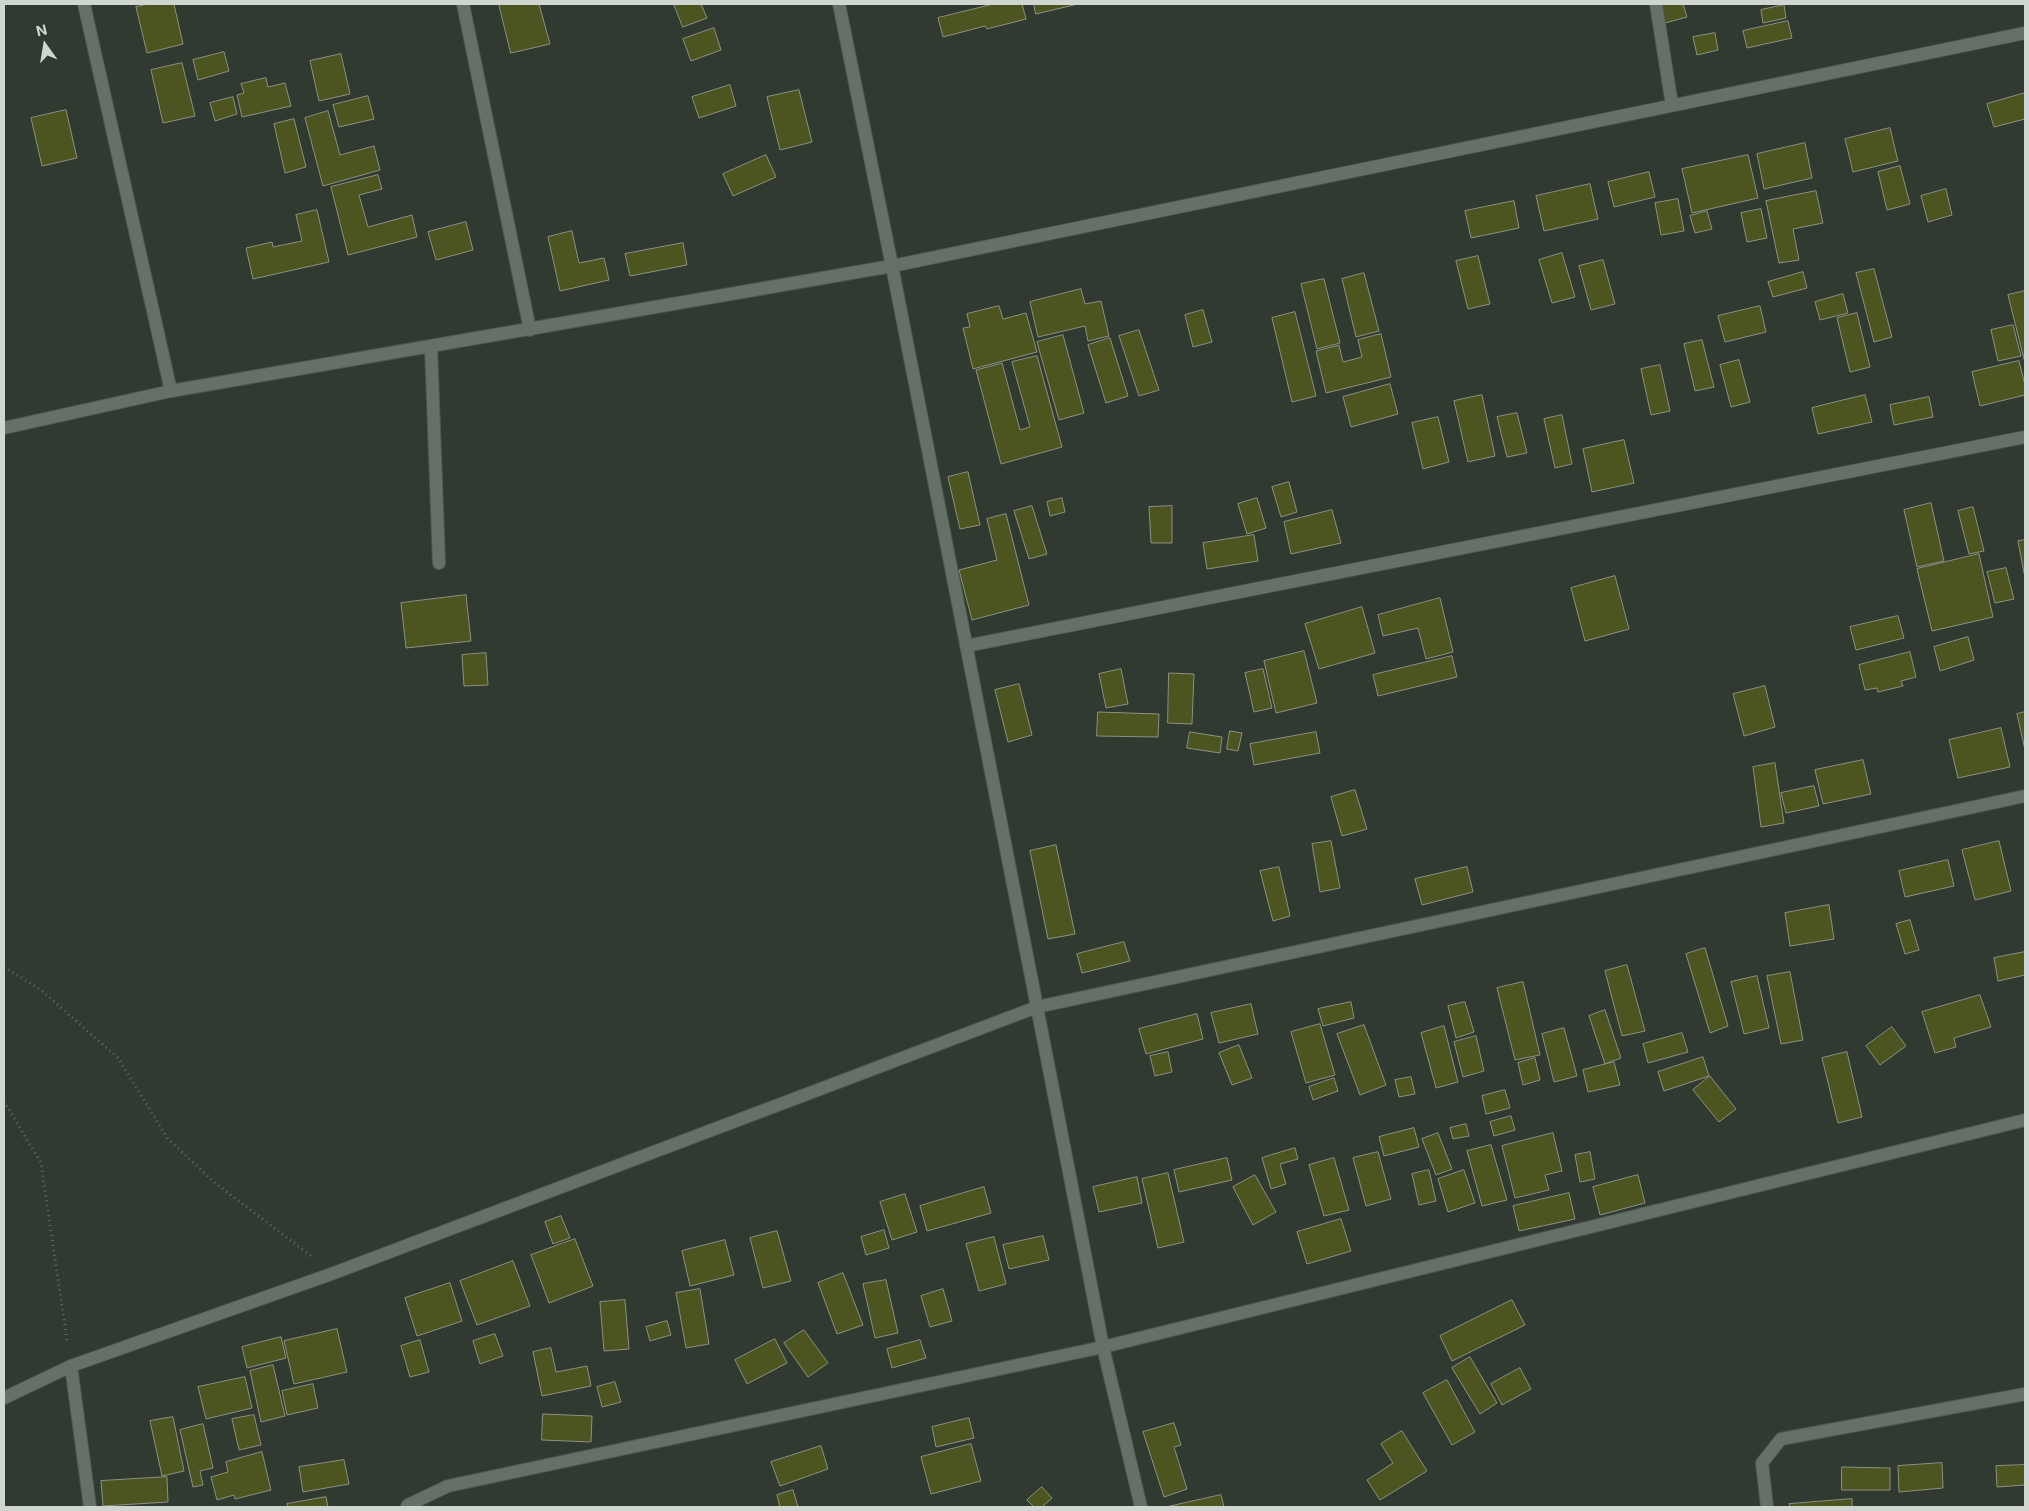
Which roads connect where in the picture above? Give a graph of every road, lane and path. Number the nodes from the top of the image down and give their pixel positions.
1 (84, 4) edge
2 (463, 4) edge
3 (839, 4) edge
4 (1656, 4) edge
5 (2025, 33) edge
6 (1672, 106) junction
7 (892, 266) junction
8 (530, 330) junction
9 (432, 347) junction
10 (170, 391) junction
11 (4, 428) edge
12 (2025, 437) edge
13 (438, 563) dead end
14 (966, 646) junction
15 (2025, 796) edge
16 (4, 967) edge
17 (1037, 1008) junction
18 (4, 1101) edge
19 (2025, 1120) edge
20 (334, 1274) junction
21 (1103, 1347) junction
22 (71, 1366) junction
23 (2025, 1394) edge
24 (4, 1398) edge
25 (90, 1507) edge
26 (407, 1507) edge
27 (1141, 1507) edge
28 (1767, 1507) edge

1 - 10 street
2 - 8 street
3 - 7 street
4 - 6 street
5 - 6 street
6 - 7 street
7 - 8 street
7 - 14 street
8 - 9 street
9 - 10 street
9 - 13 street
10 - 11 street
12 - 14 street
14 - 17 street
15 - 17 street
16 - 20 path
17 - 20 street
17 - 21 street
18 - 22 path
19 - 21 street
20 - 22 street
21 - 26 street
21 - 27 street
22 - 24 street
22 - 25 street
23 - 28 street

